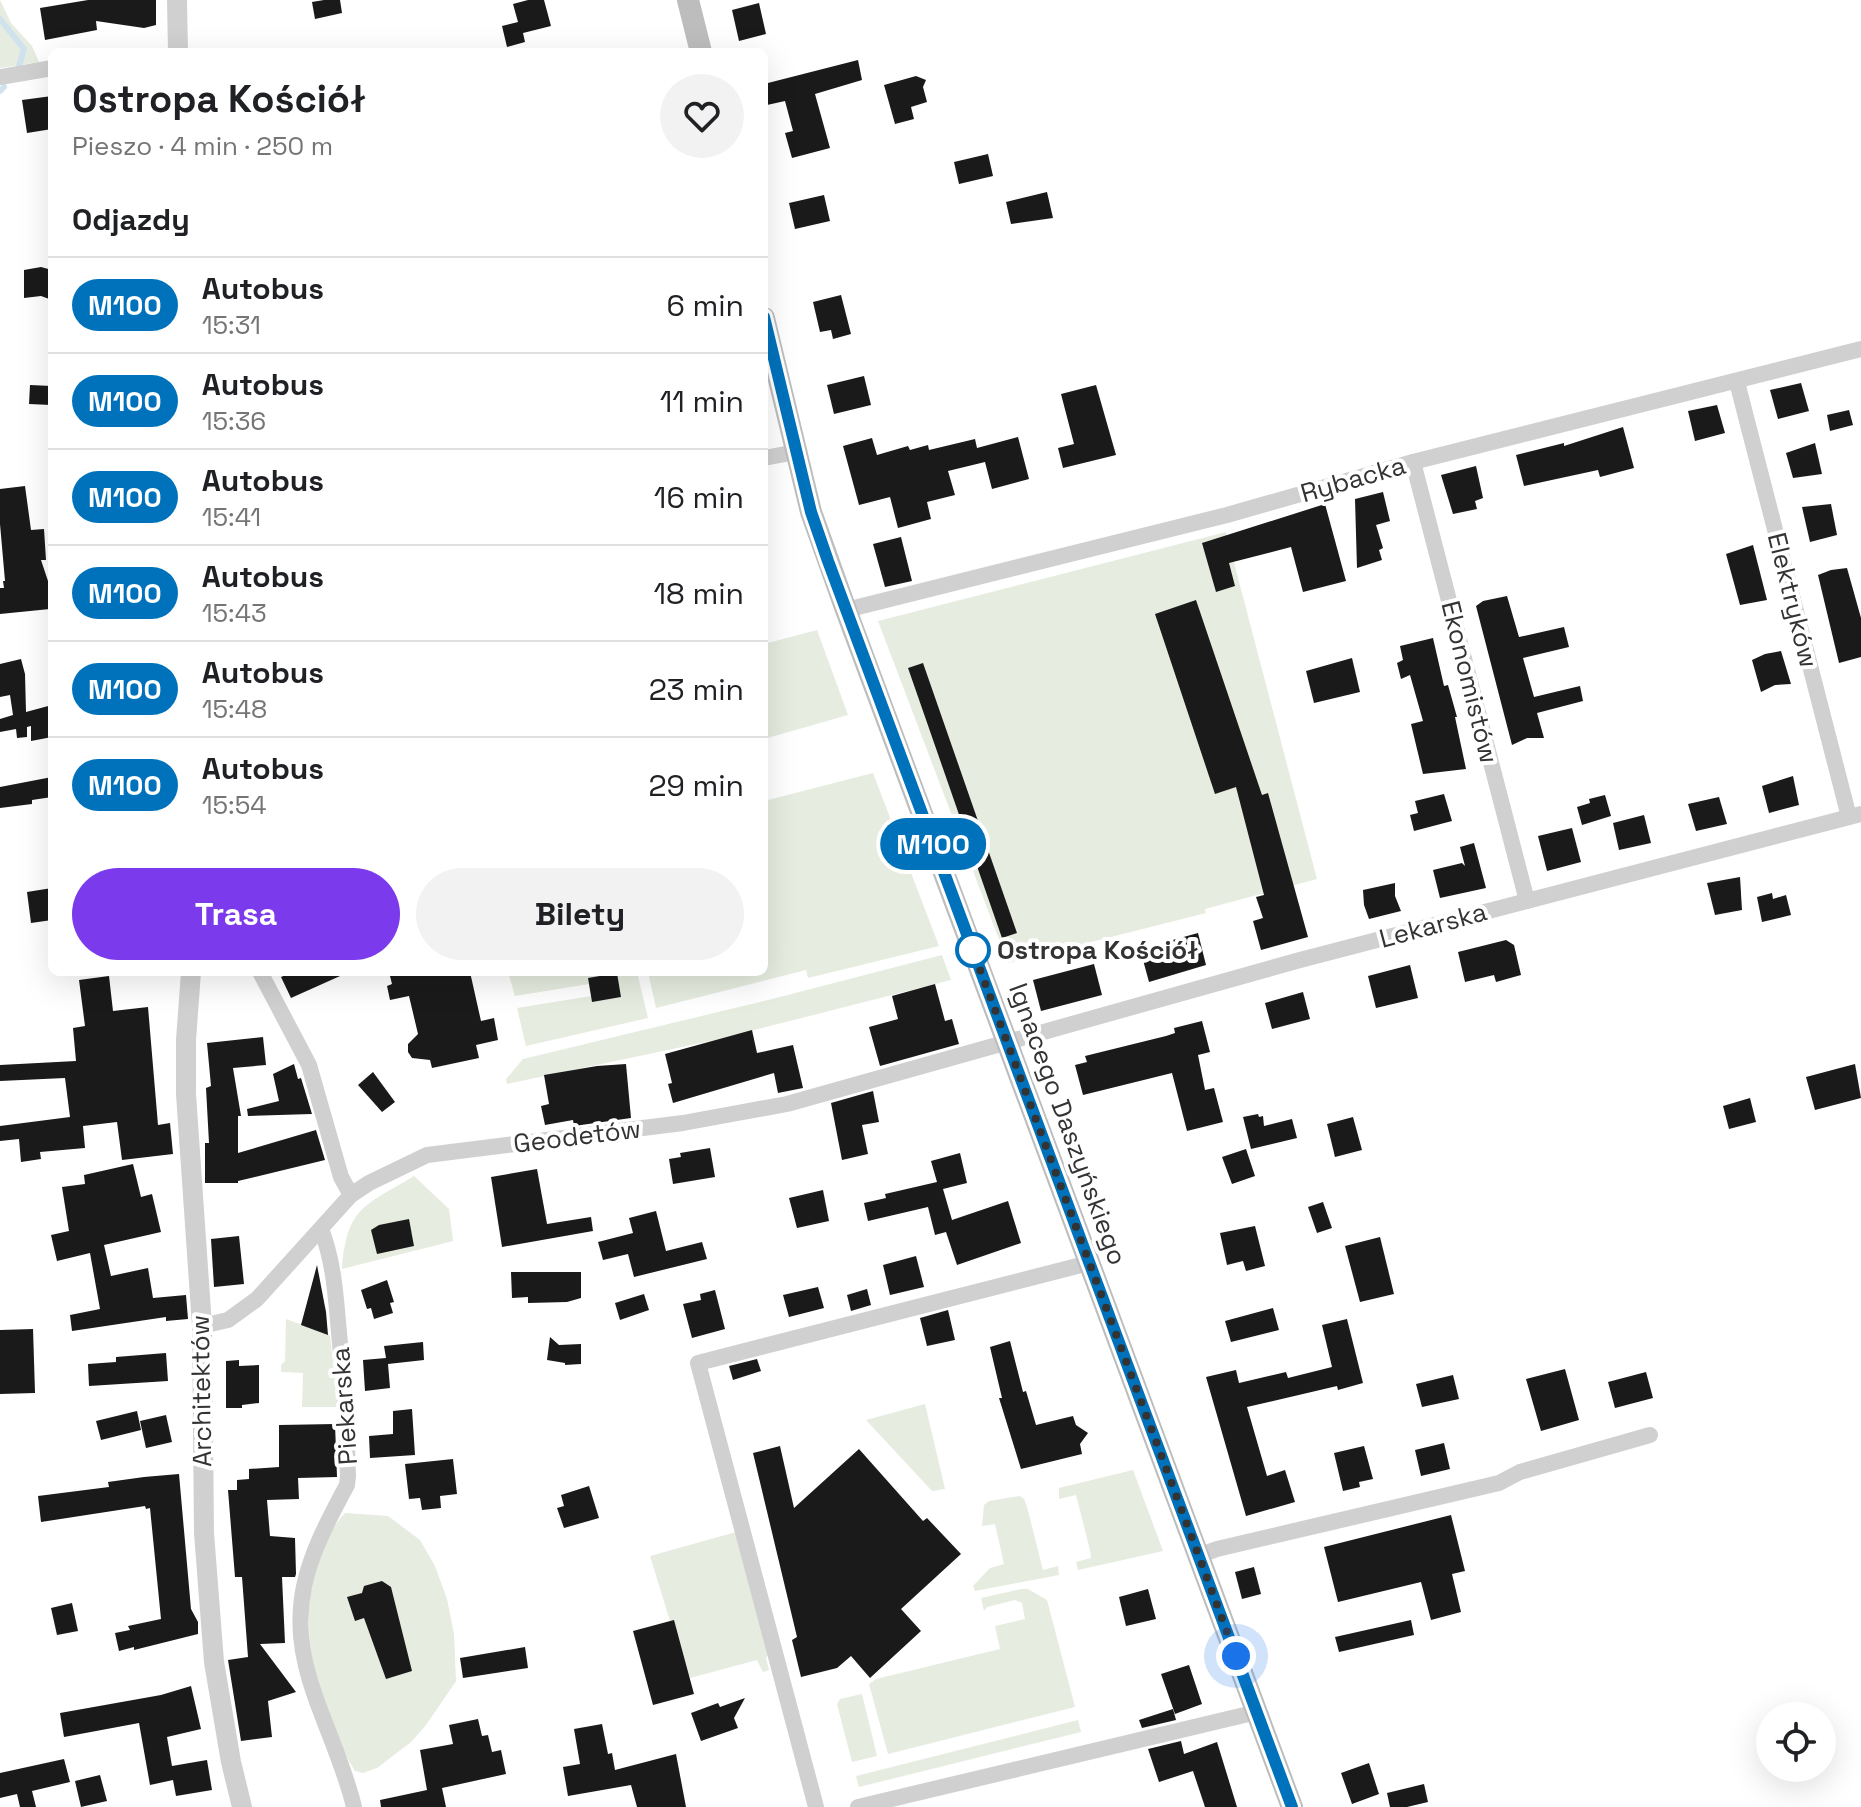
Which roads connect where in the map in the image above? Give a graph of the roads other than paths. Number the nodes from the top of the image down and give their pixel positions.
1 (177, 0) edge
2 (688, 0) edge
3 (178, 48) edge
4 (700, 48) edge
5 (48, 69) edge
6 (0, 77) edge
7 (768, 335) edge
8 (1861, 349) edge
9 (1737, 382) junction
10 (796, 452) junction
11 (768, 457) edge
12 (1413, 462) junction
13 (846, 610) junction
14 (1855, 816) edge
15 (1527, 901) junction
16 (191, 976) edge
17 (262, 976) edge
18 (1007, 1041) junction
19 (351, 1195) junction
20 (321, 1229) junction
21 (1089, 1263) junction
22 (202, 1326) junction
23 (1650, 1435) dead end
24 (1198, 1556) junction
25 (1257, 1712) junction
26 (242, 1807) edge
27 (354, 1807) edge
28 (816, 1807) edge
29 (858, 1807) edge
30 (1292, 1807) edge

1 - 3 street
2 - 4 main road
5 - 6 street
7 - 10 main road, Ignacego Daszyńskiego
8 - 9 street, Rybacka
9 - 12 street, Rybacka
9 - 14 street, Elektryków
10 - 11 street
10 - 13 main road, Ignacego Daszyńskiego
12 - 13 street, Rybacka
12 - 15 street, Ekonomistów
13 - 18 main road, Ignacego Daszyńskiego
14 - 15 street, Lekarska
15 - 18 street, Lekarska
16 - 22 street, Architektów
17 - 19 street
18 - 19 street, Geodetów
18 - 21 main road, Ignacego Daszyńskiego
19 - 20 street, Geodetów
20 - 22 street, Geodetów
20 - 27 street, Piekarska
21 - 24 main road, Ignacego Daszyńskiego
21 - 28 street
22 - 26 street, Architektów
23 - 24 street
24 - 25 main road, Ignacego Daszyńskiego
25 - 29 street
25 - 30 main road, Ignacego Daszyńskiego

